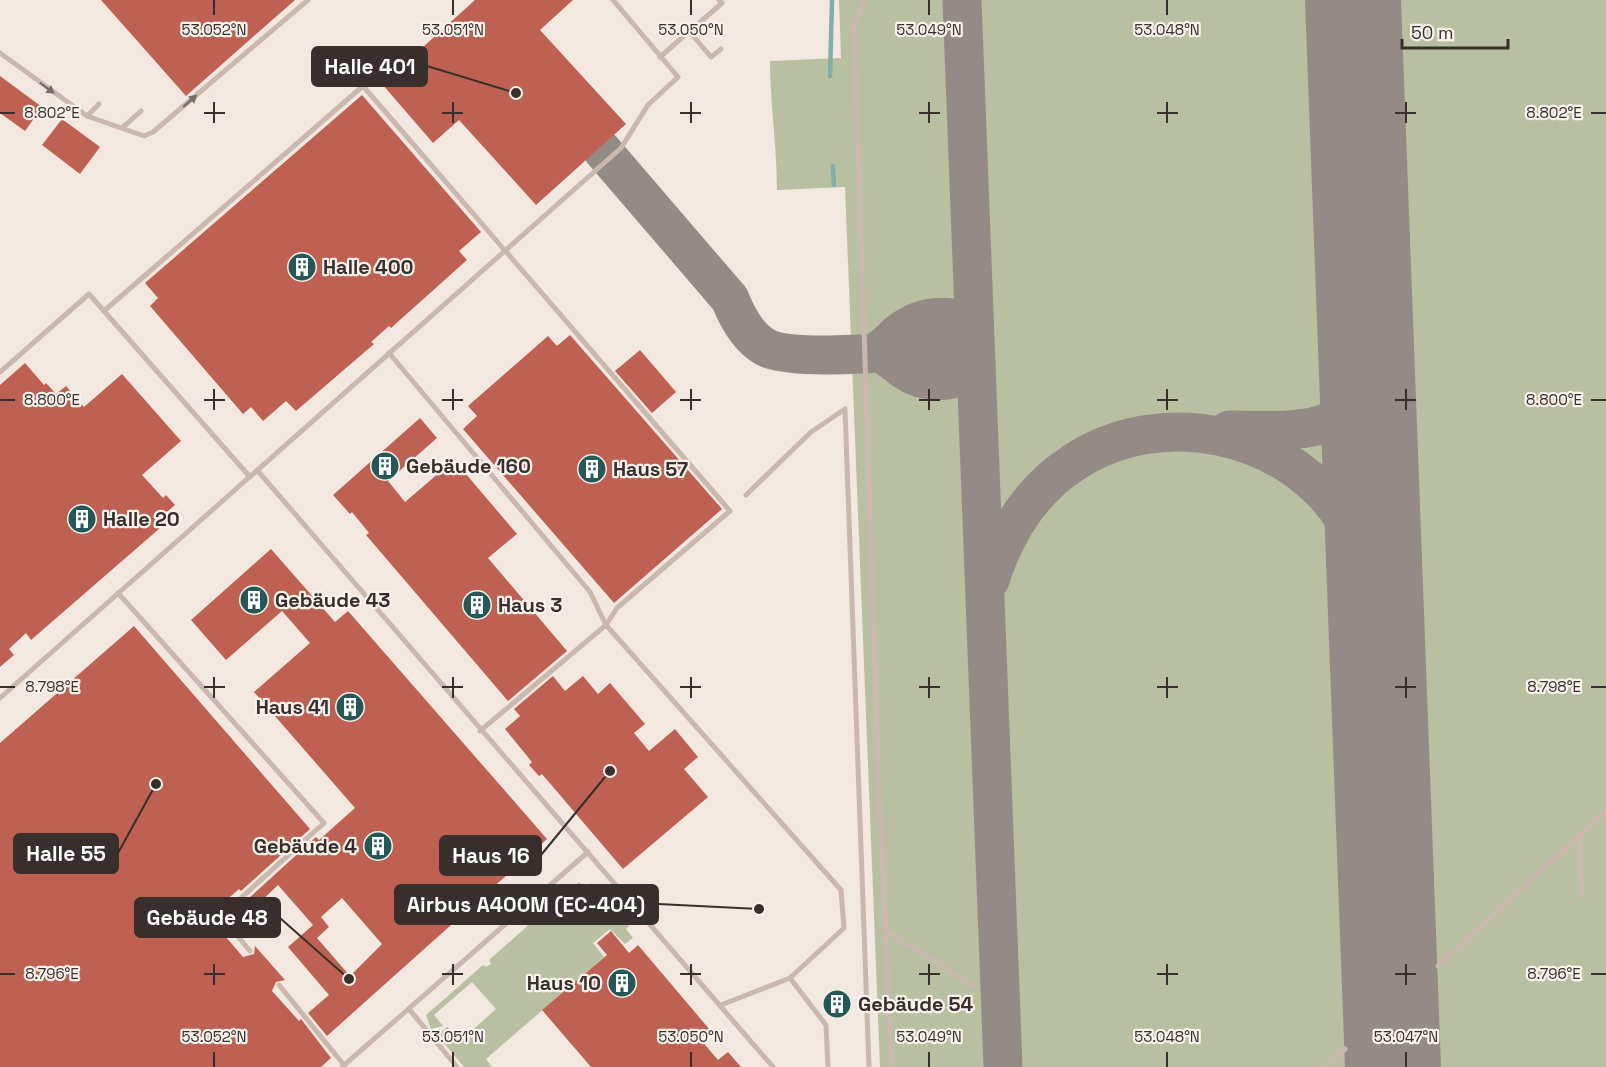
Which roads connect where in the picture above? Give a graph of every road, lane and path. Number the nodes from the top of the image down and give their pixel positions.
1 (308, 0) edge
2 (613, 0) edge
3 (719, 0) edge
4 (865, 0) edge
5 (689, 32) junction
6 (721, 49) dead end
7 (0, 53) edge
8 (660, 57) junction
9 (99, 104) dead end
10 (141, 111) dead end
11 (87, 116) junction
12 (123, 127) junction
13 (507, 250) junction
14 (104, 311) junction
15 (389, 353) junction
16 (0, 372) edge
17 (257, 470) junction
18 (250, 477) junction
19 (746, 495) dead end
20 (118, 593) junction
21 (606, 625) junction
22 (0, 698) edge
23 (480, 731) junction
24 (1606, 811) edge
25 (1579, 836) junction
26 (588, 852) junction
27 (1582, 896) dead end
28 (887, 931) junction
29 (250, 951) dead end
30 (1438, 966) dead end
31 (790, 978) junction
32 (279, 985) dead end
33 (975, 987) dead end
34 (721, 1005) junction
35 (409, 1009) junction
36 (447, 1030) dead end
37 (435, 1041) junction
38 (1345, 1049) dead end
39 (343, 1066) edge
40 (457, 1067) edge
41 (773, 1067) edge
42 (828, 1067) edge
43 (870, 1067) edge
44 (892, 1067) edge
45 (1324, 1067) edge

12 -> 1 lane
2 - 8 lane
3 - 5 lane
4 - 28 lane
5 - 6 lane
5 - 8 lane
7 -> 11 lane
8 - 13 lane
9 - 11 lane
10 - 12 lane
11 - 12 lane
13 - 14 lane
13 - 15 lane
13 - 21 lane
14 - 16 lane
14 - 18 lane
15 - 17 lane
15 - 21 lane
17 - 18 lane
17 - 23 lane
18 - 20 lane
19 - 43 lane
20 - 22 lane
20 - 29 lane
21 - 23 lane
21 - 31 lane
23 - 26 lane
24 - 25 lane
25 - 27 lane
25 - 30 lane
26 - 34 lane
26 - 35 lane
28 - 33 lane
28 - 44 lane
31 - 34 lane
31 - 42 lane
32 - 39 lane
34 - 41 lane
35 - 37 lane
35 - 39 lane
36 - 37 lane
37 - 40 lane
38 - 45 lane

